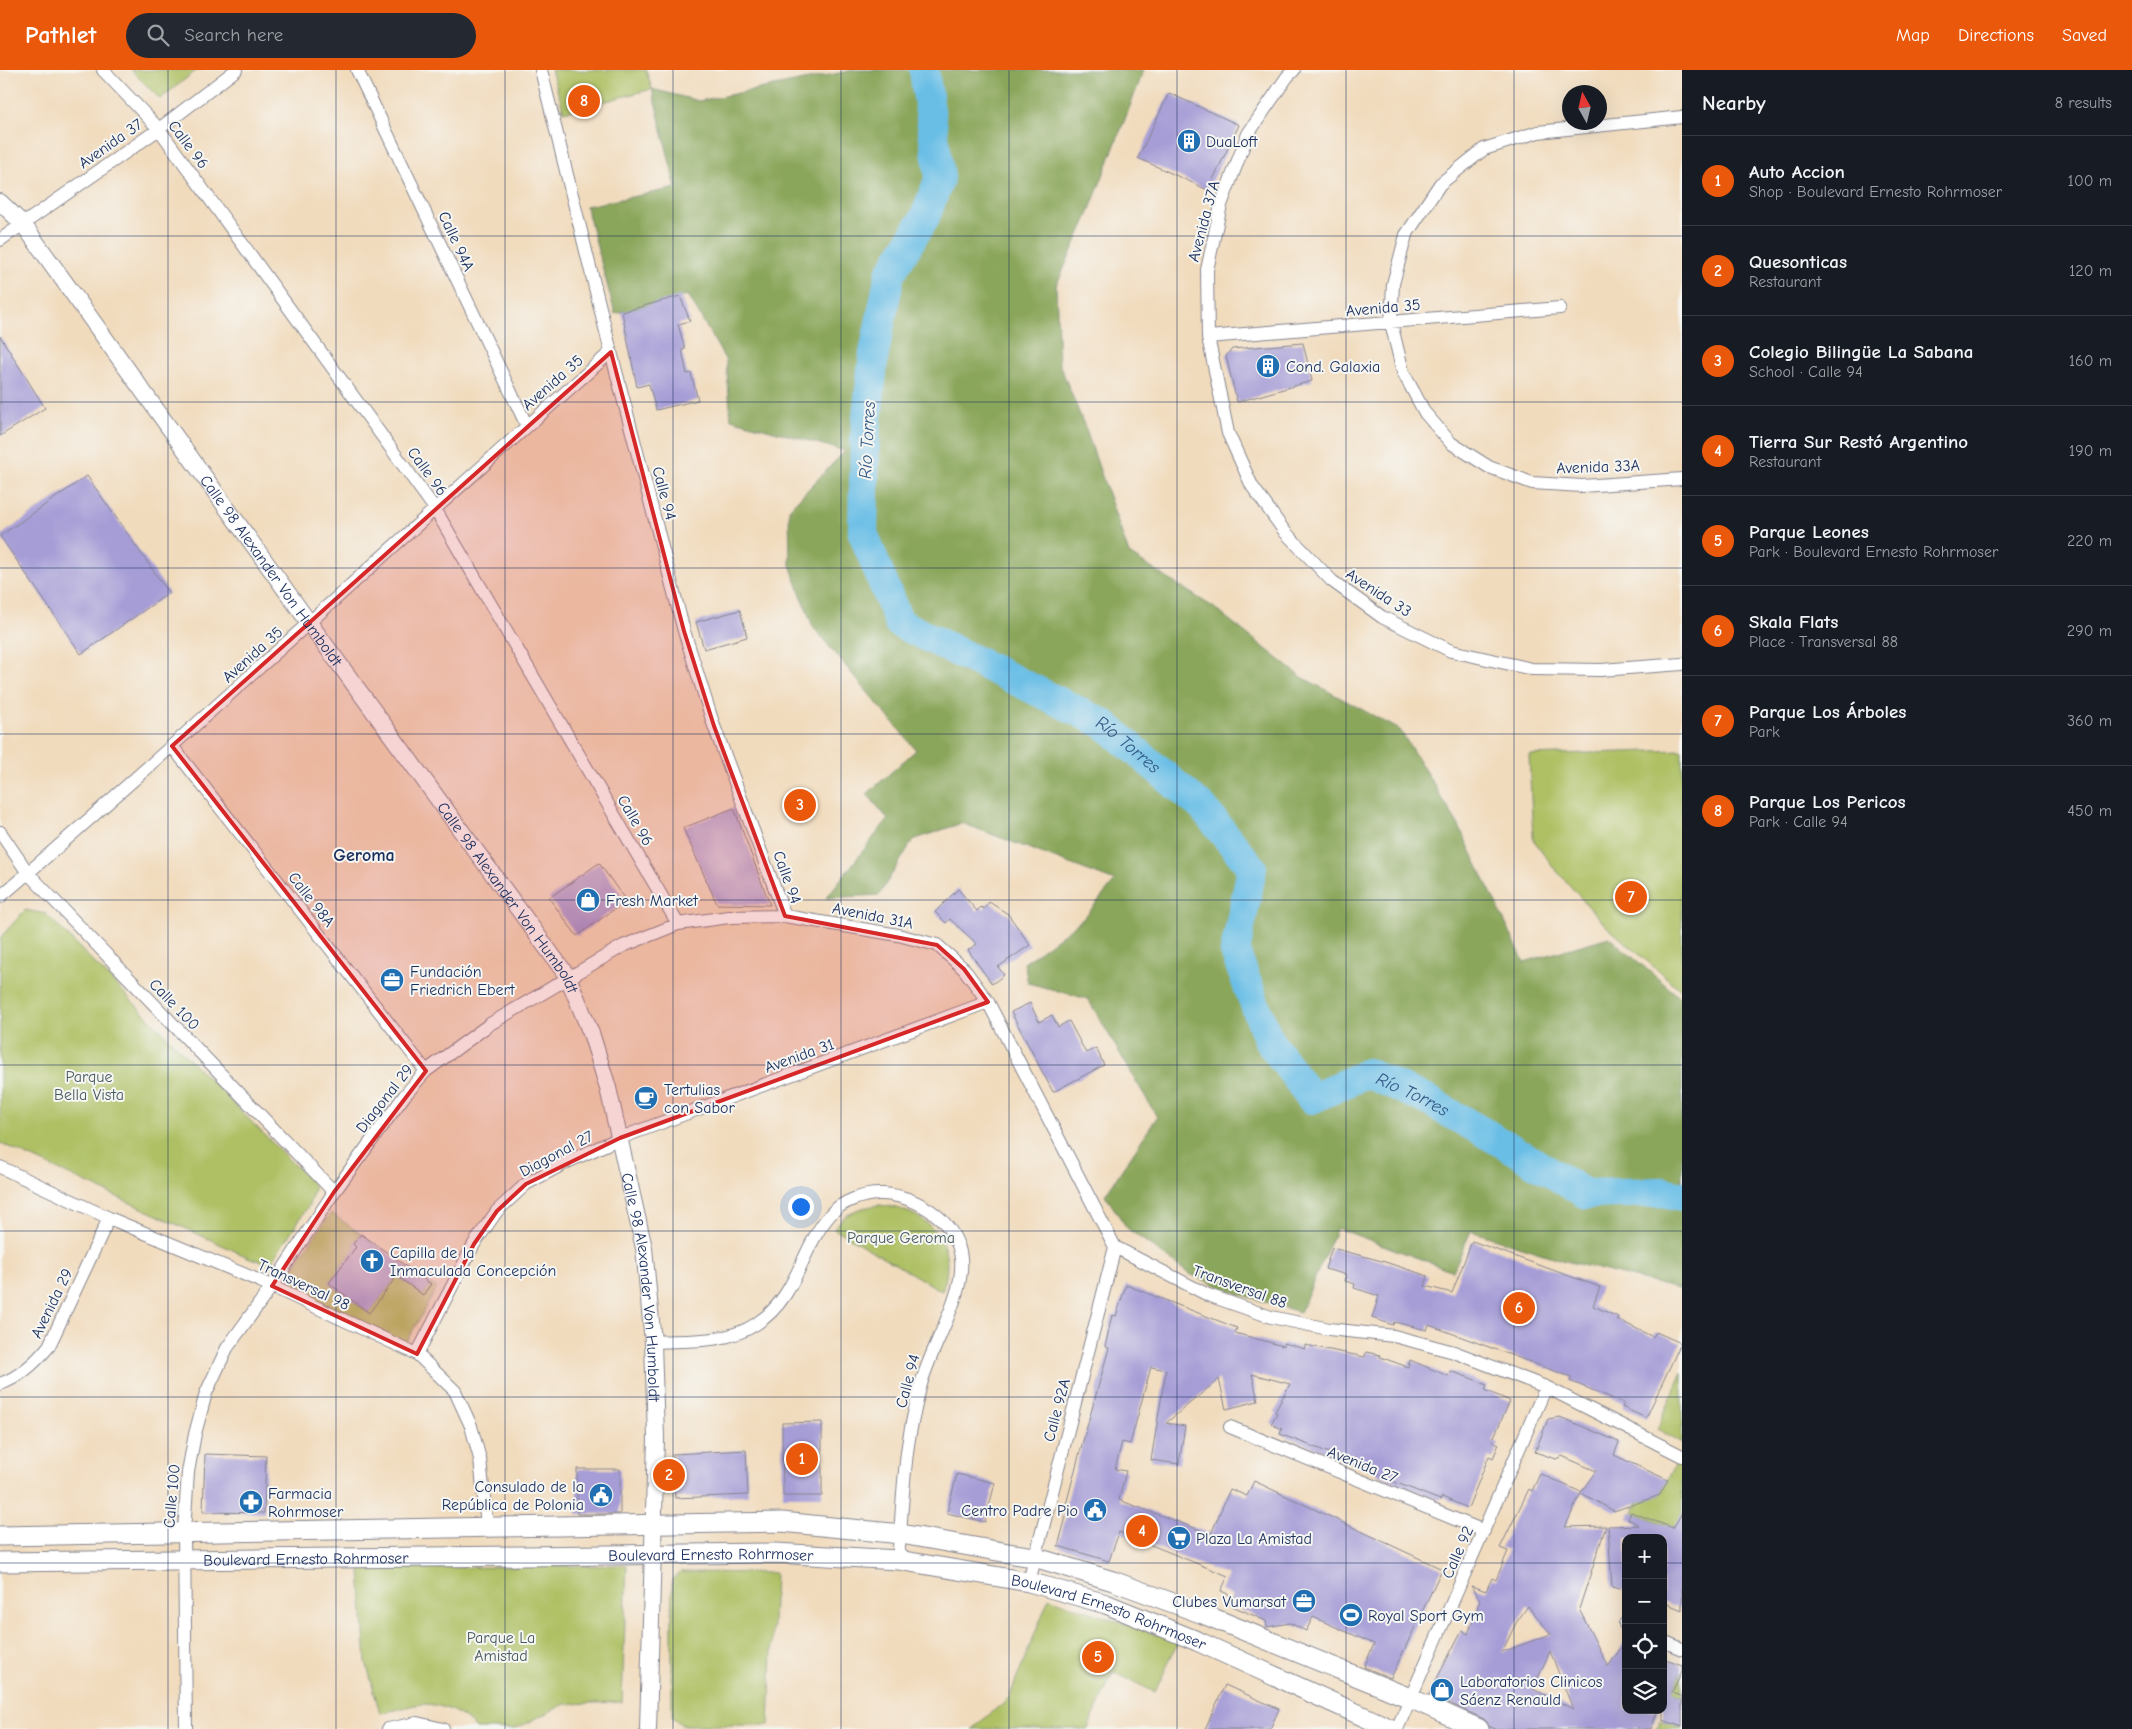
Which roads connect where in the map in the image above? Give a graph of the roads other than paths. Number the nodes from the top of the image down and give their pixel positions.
1 (103, 70) edge
2 (236, 70) edge
3 (357, 70) edge
4 (541, 70) edge
5 (1294, 70) edge
6 (1682, 117) edge
7 (159, 129) junction
8 (0, 202) edge
9 (23, 224) junction
10 (0, 240) edge
11 (1560, 308) dead end
12 (1391, 323) junction
13 (1208, 337) junction
14 (611, 352) junction
15 (527, 426) junction
16 (1682, 479) edge
17 (435, 509) junction
18 (310, 624) junction
19 (1682, 664) edge
20 (172, 746) junction
21 (0, 832) edge
22 (28, 873) junction
23 (0, 897) edge
24 (785, 916) junction
25 (678, 924) junction
26 (568, 977) junction
27 (988, 1002) junction
28 (426, 1071) junction
29 (620, 1138) junction
30 (0, 1167) edge
31 (334, 1192) junction
32 (109, 1218) junction
33 (1115, 1246) junction
34 (272, 1286) junction
35 (653, 1342) junction
36 (417, 1354) junction
37 (0, 1384) edge
38 (1546, 1388) junction
39 (1230, 1428) dead end
40 (1682, 1456) edge
41 (655, 1524) junction
42 (487, 1526) junction
43 (1484, 1531) junction
44 (184, 1532) junction
45 (901, 1534) junction
46 (0, 1536) edge
47 (654, 1556) junction
48 (1034, 1557) junction
49 (183, 1559) junction
50 (898, 1560) junction
51 (0, 1562) edge
52 (1029, 1582) junction
53 (1667, 1643) edge
54 (1682, 1649) edge
55 (1410, 1698) junction
56 (1475, 1728) edge
57 (186, 1729) edge
58 (388, 1729) edge
59 (443, 1729) edge
60 (648, 1729) edge
61 (1391, 1729) edge
62 (1397, 1729) edge

1 - 7 street, Calle 96
2 - 7 street, Avenida 37
3 - 15 street, Calle 94A
4 - 14 street, Calle 94
5 - 13 street, Avenida 37A
6 - 12 street
7 - 9 street, Avenida 37
7 - 17 street, Calle 96
8 - 9 street, Calle 98 Alexander Von Humboldt
9 - 10 street, Avenida 37
9 - 18 street, Calle 98 Alexander Von Humboldt
11 - 12 street, Avenida 35
12 - 13 street, Avenida 35
12 - 16 street, Avenida 33A
13 - 19 street, Avenida 33
14 - 15 street, Avenida 35
14 - 24 street, Calle 94
15 - 17 street, Avenida 35
17 - 18 street, Avenida 35
17 - 25 street, Calle 96
18 - 20 street, Avenida 35
18 - 26 street, Calle 98 Alexander Von Humboldt
20 - 22 street, Avenida 35
20 - 28 street, Calle 98A
21 - 22 street, Calle 100
22 - 23 street, Avenida 35
22 - 31 street, Calle 100
24 - 25 street, Avenida 31A
24 - 27 street, Avenida 31A
25 - 26 street, Avenida 31A
26 - 28 street, Diagonal 29
26 - 29 street, Calle 98 Alexander Von Humboldt
27 - 29 street, Avenida 31
27 - 33 street
28 - 31 street, Diagonal 29
29 - 35 street, Calle 98 Alexander Von Humboldt
29 - 36 street, Diagonal 27
30 - 32 street, Transversal 98
31 - 34 street, Diagonal 29
32 - 34 street, Transversal 98
32 - 37 street, Avenida 29
33 - 38 street, Transversal 88
33 - 48 street, Calle 92A
34 - 36 street, Transversal 98
34 - 44 street, Calle 100
35 - 41 street, Calle 98 Alexander Von Humboldt
35 - 45 street, Calle 94
36 - 42 street, Transversal 98
38 - 40 street, Transversal 88
38 - 43 street, Calle 92
39 - 43 street, Avenida 27
41 - 42 main road, Boulevard Ernesto Rohrmoser
41 - 45 main road, Boulevard Ernesto Rohrmoser
41 - 47 street, Calle 98 Alexander Von Humboldt
42 - 44 main road, Boulevard Ernesto Rohrmoser
43 - 55 street, Calle 92
44 - 46 main road, Boulevard Ernesto Rohrmoser
44 - 49 street, Calle 100
45 - 48 main road, Boulevard Ernesto Rohrmoser
45 - 50 street, Calle 94
47 - 49 main road, Boulevard Ernesto Rohrmoser
47 - 50 main road, Boulevard Ernesto Rohrmoser
47 - 60 street, Calle 98 Alexander Von Humboldt
48 - 52 street, Calle 92A
48 - 55 main road, Boulevard Ernesto Rohrmoser
49 - 51 main road, Boulevard Ernesto Rohrmoser
49 - 57 street, Calle 100
50 - 52 main road, Boulevard Ernesto Rohrmoser
52 - 61 main road, Boulevard Ernesto Rohrmoser
53 - 54 street
55 - 56 main road
55 - 62 street, Calle 92
58 - 59 street

